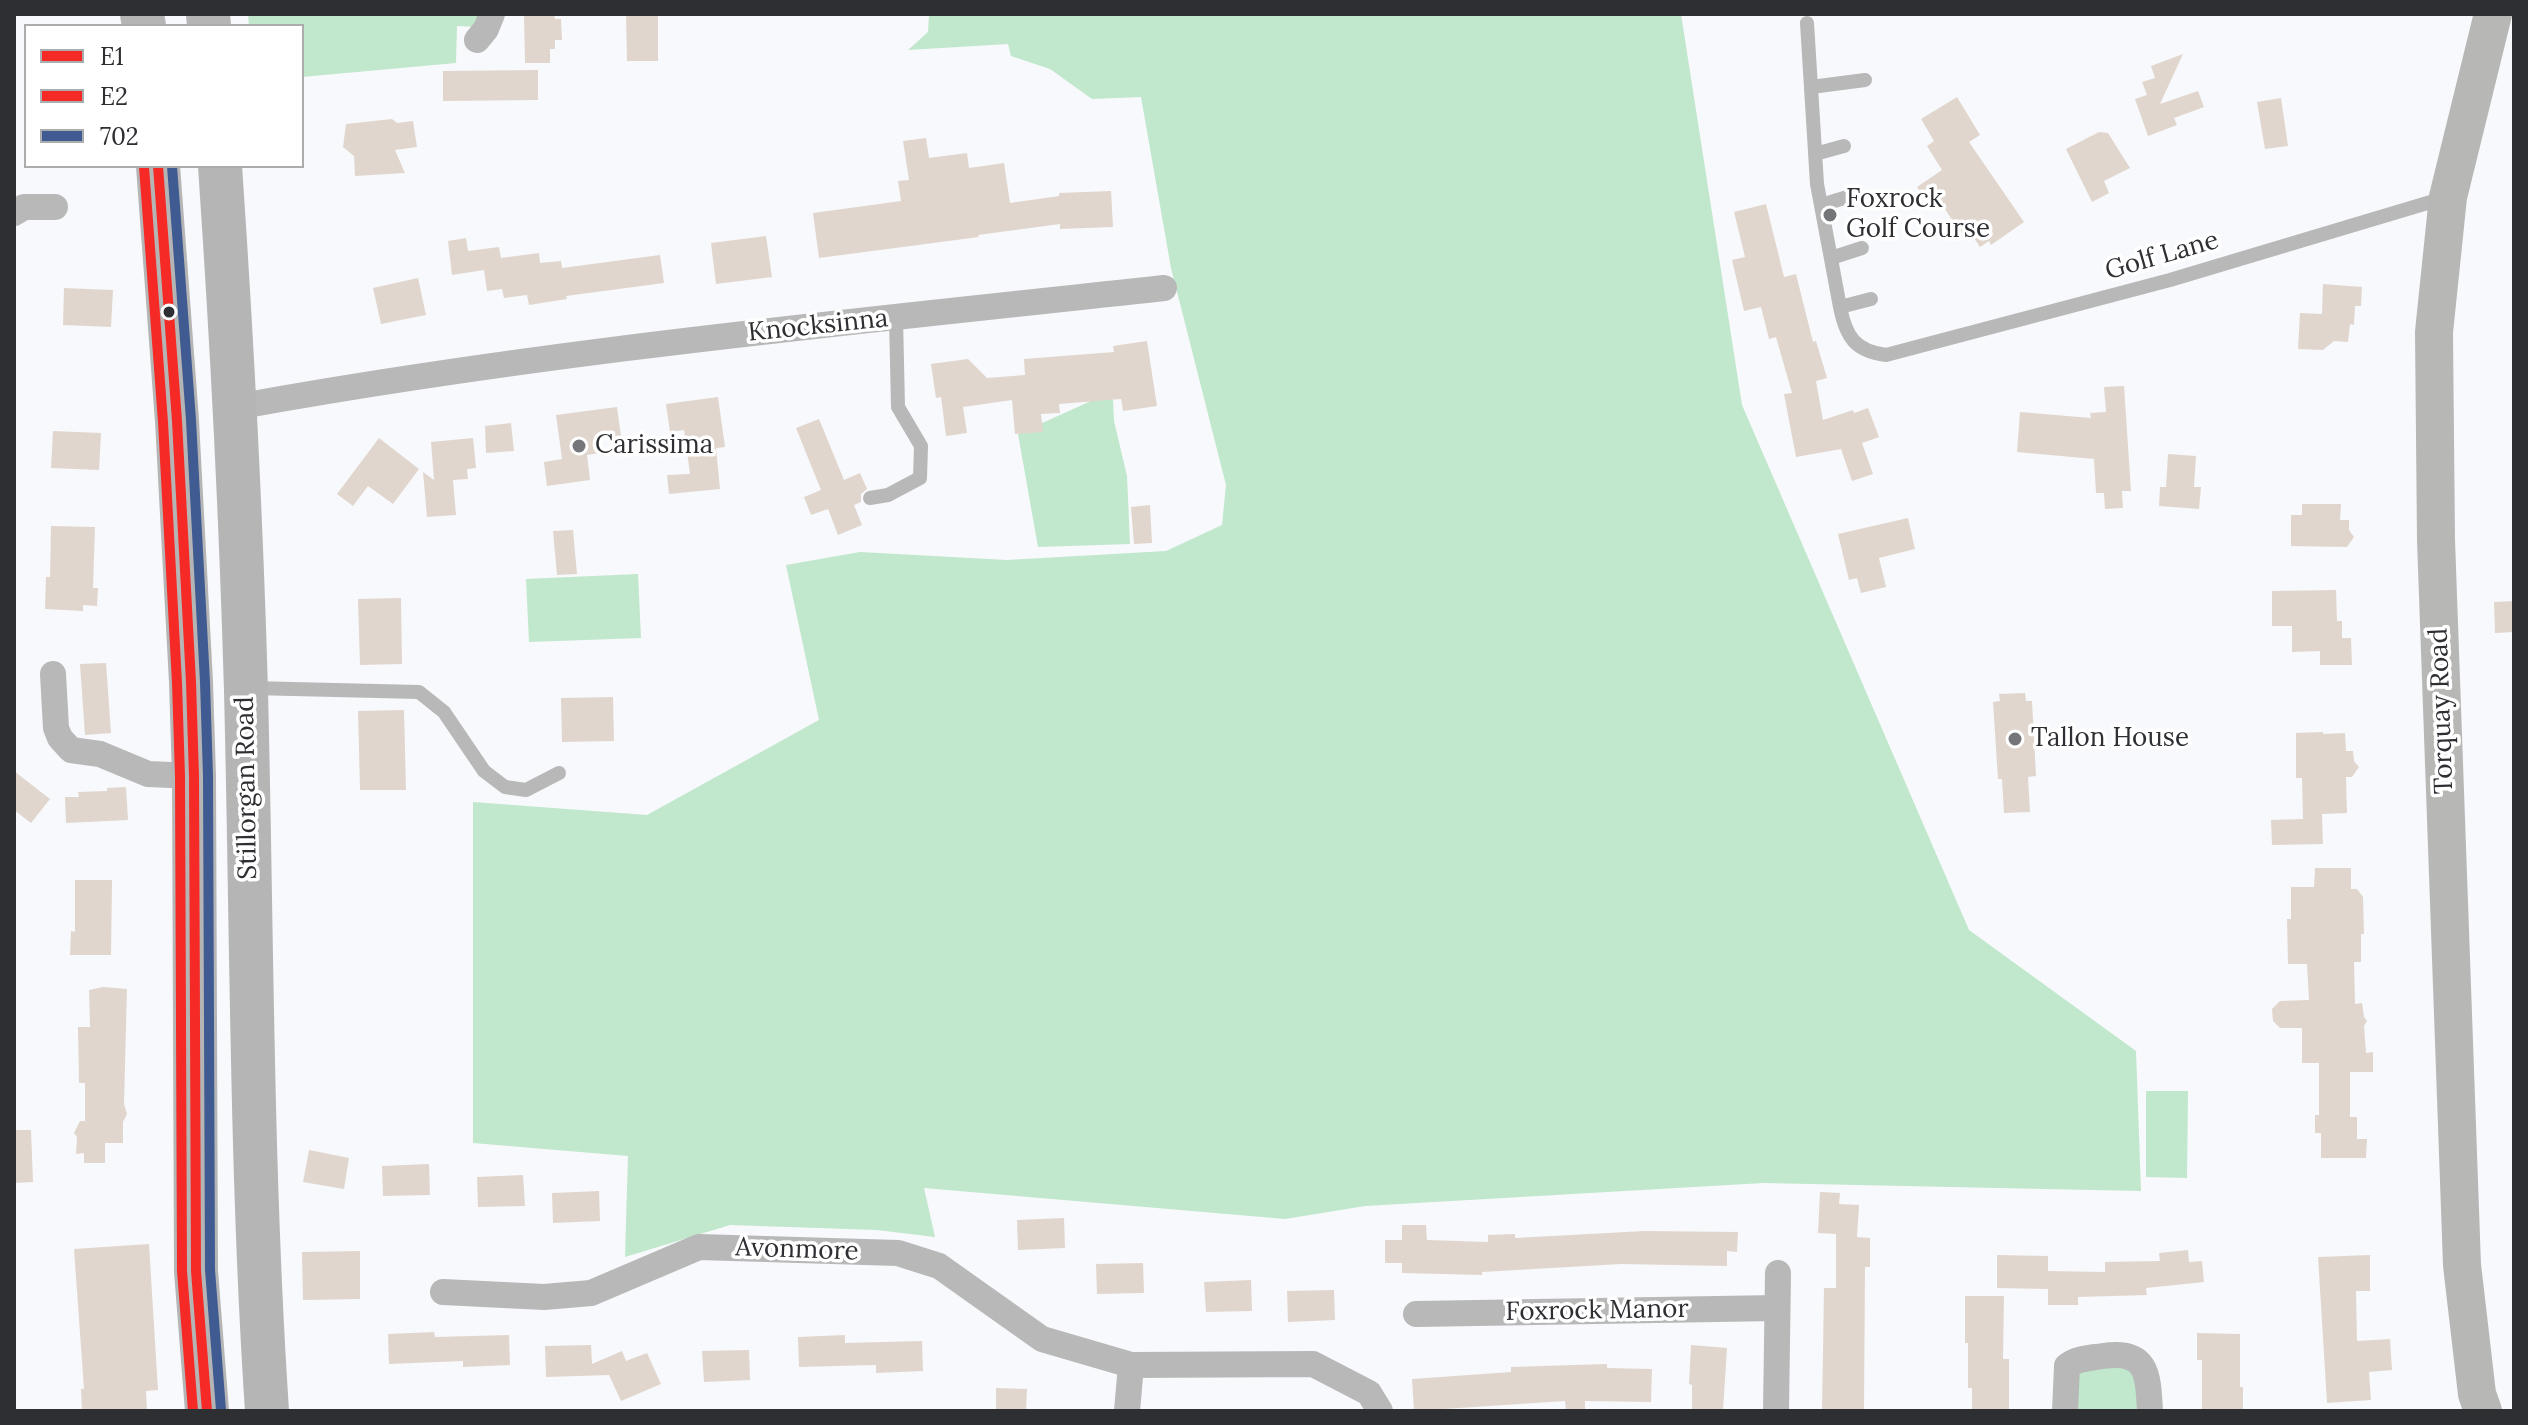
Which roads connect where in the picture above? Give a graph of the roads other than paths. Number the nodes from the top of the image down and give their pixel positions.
1 (492, 14) edge
2 (2493, 14) edge
3 (1807, 23) dead end
4 (477, 40) dead end
5 (1865, 80) dead end
6 (1811, 87) junction
7 (1844, 146) dead end
8 (1815, 154) junction
9 (158, 168) edge
10 (220, 168) edge
11 (1854, 195) dead end
12 (2448, 197) junction
13 (1821, 205) junction
14 (55, 207) dead end
15 (14, 213) edge
16 (1862, 248) dead end
17 (1831, 258) junction
18 (1164, 288) dead end
19 (1871, 299) dead end
20 (1840, 307) junction
21 (896, 318) junction
22 (236, 407) junction
23 (870, 498) dead end
24 (53, 674) dead end
25 (246, 688) junction
26 (559, 773) dead end
27 (194, 776) junction
28 (1778, 1273) dead end
29 (443, 1292) dead end
30 (1777, 1308) junction
31 (1416, 1314) dead end
32 (1131, 1365) junction
33 (207, 1411) edge
34 (267, 1411) edge
35 (1127, 1411) edge
36 (1380, 1411) edge
37 (1776, 1411) edge
38 (2065, 1411) edge
39 (2150, 1411) edge
40 (2483, 1411) edge

1 - 4 street
2 - 12 street, Torquay Road
3 - 6 lane
5 - 6 lane
6 - 8 lane
7 - 8 lane
8 - 13 lane
9 - 27 highway, Stillorgan Road
10 - 22 highway, Stillorgan Road
11 - 13 lane
12 - 20 lane, Golf Lane
12 - 40 street, Torquay Road
13 - 17 lane
14 - 15 street
16 - 17 lane
17 - 20 lane
18 - 21 street, Knocksinna
19 - 20 lane
21 - 22 street, Knocksinna
21 - 23 lane
22 - 25 highway, Stillorgan Road
24 - 27 street
25 - 26 lane
25 - 34 highway, Stillorgan Road
27 - 33 highway, Stillorgan Road
28 - 30 street
29 - 32 street, Avonmore
30 - 31 street, Foxrock Manor
30 - 37 street
32 - 35 street
32 - 36 street, Avonmore
38 - 39 street

